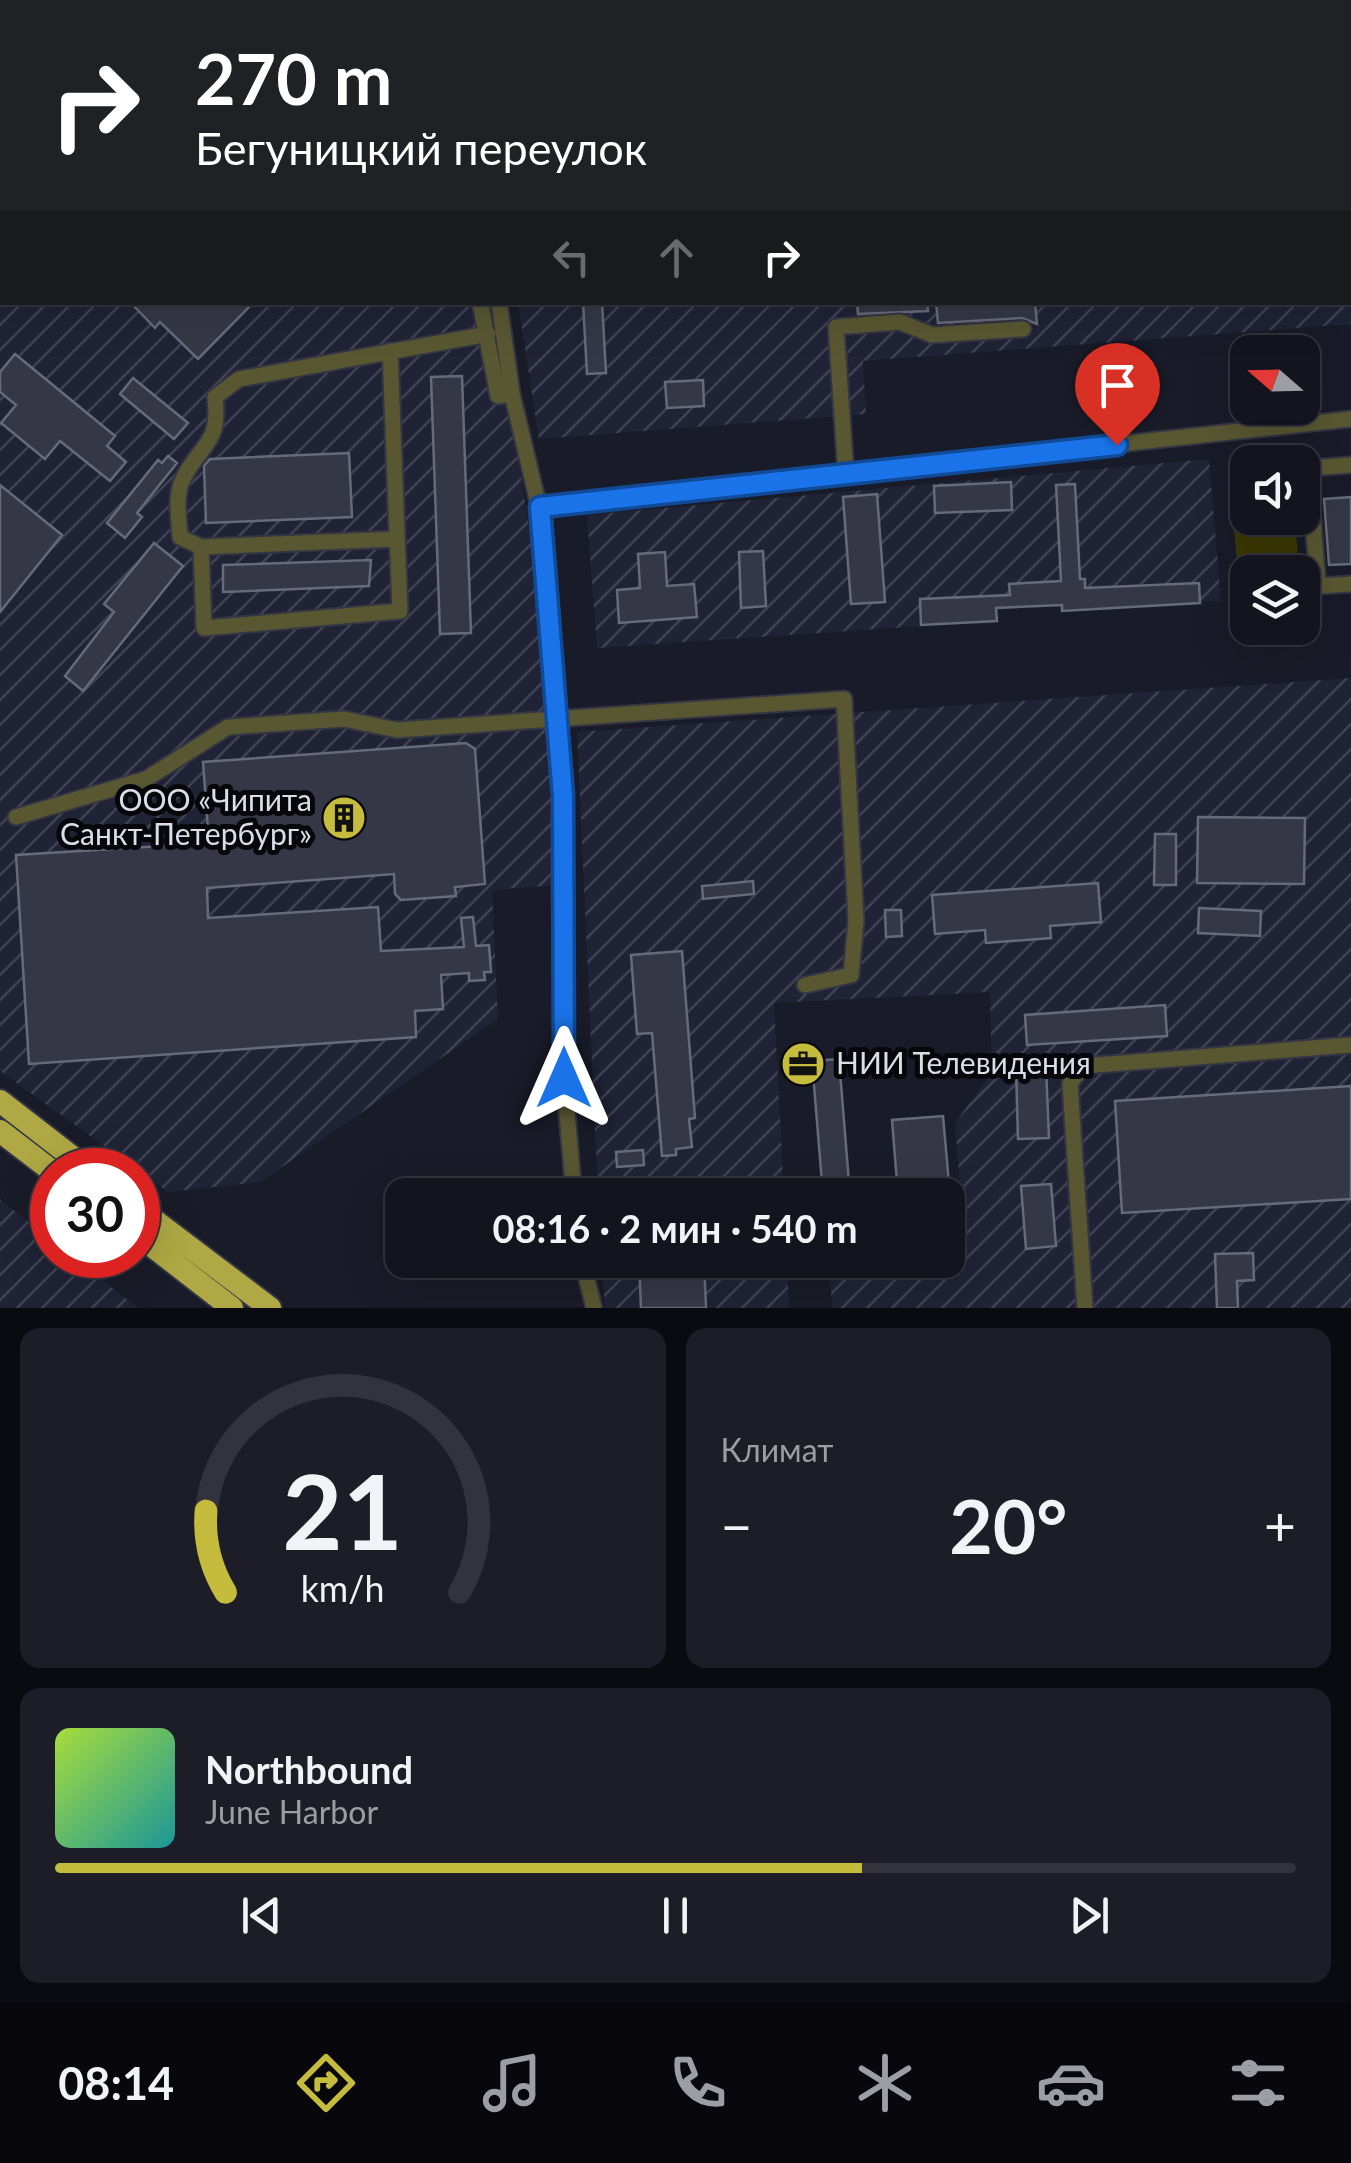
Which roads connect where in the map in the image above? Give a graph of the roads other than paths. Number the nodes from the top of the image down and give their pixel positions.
1 (481, 305) edge
2 (499, 305) edge
3 (1023, 329) dead end
4 (488, 334) junction
5 (390, 351) junction
6 (512, 394) junction
7 (1351, 420) edge
8 (1351, 465) edge
9 (846, 474) junction
10 (540, 507) junction
11 (397, 539) junction
12 (201, 547) junction
13 (1351, 584) edge
14 (559, 720) junction
15 (16, 817) dead end
16 (805, 986) dead end
17 (1351, 1045) edge
18 (0, 1100) edge
19 (0, 1131) edge
20 (61, 1148) edge
21 (30, 1154) edge
22 (573, 1178) edge
23 (160, 1225) edge
24 (160, 1252) edge
25 (586, 1278) edge
26 (232, 1308) edge
27 (270, 1308) edge
28 (594, 1308) edge
29 (1085, 1308) edge

1 - 4 street
2 - 6 street
3 - 9 street
4 - 5 street
4 - 6 street
5 - 11 street
5 - 12 street
6 - 10 street
7 - 9 street
8 - 13 street
9 - 10 street
10 - 14 street
11 - 12 street
11 - 12 street
14 - 15 street
14 - 16 street
14 - 22 street
17 - 29 street
18 - 20 highway
19 - 21 highway
23 - 27 highway
24 - 26 highway
25 - 28 street

